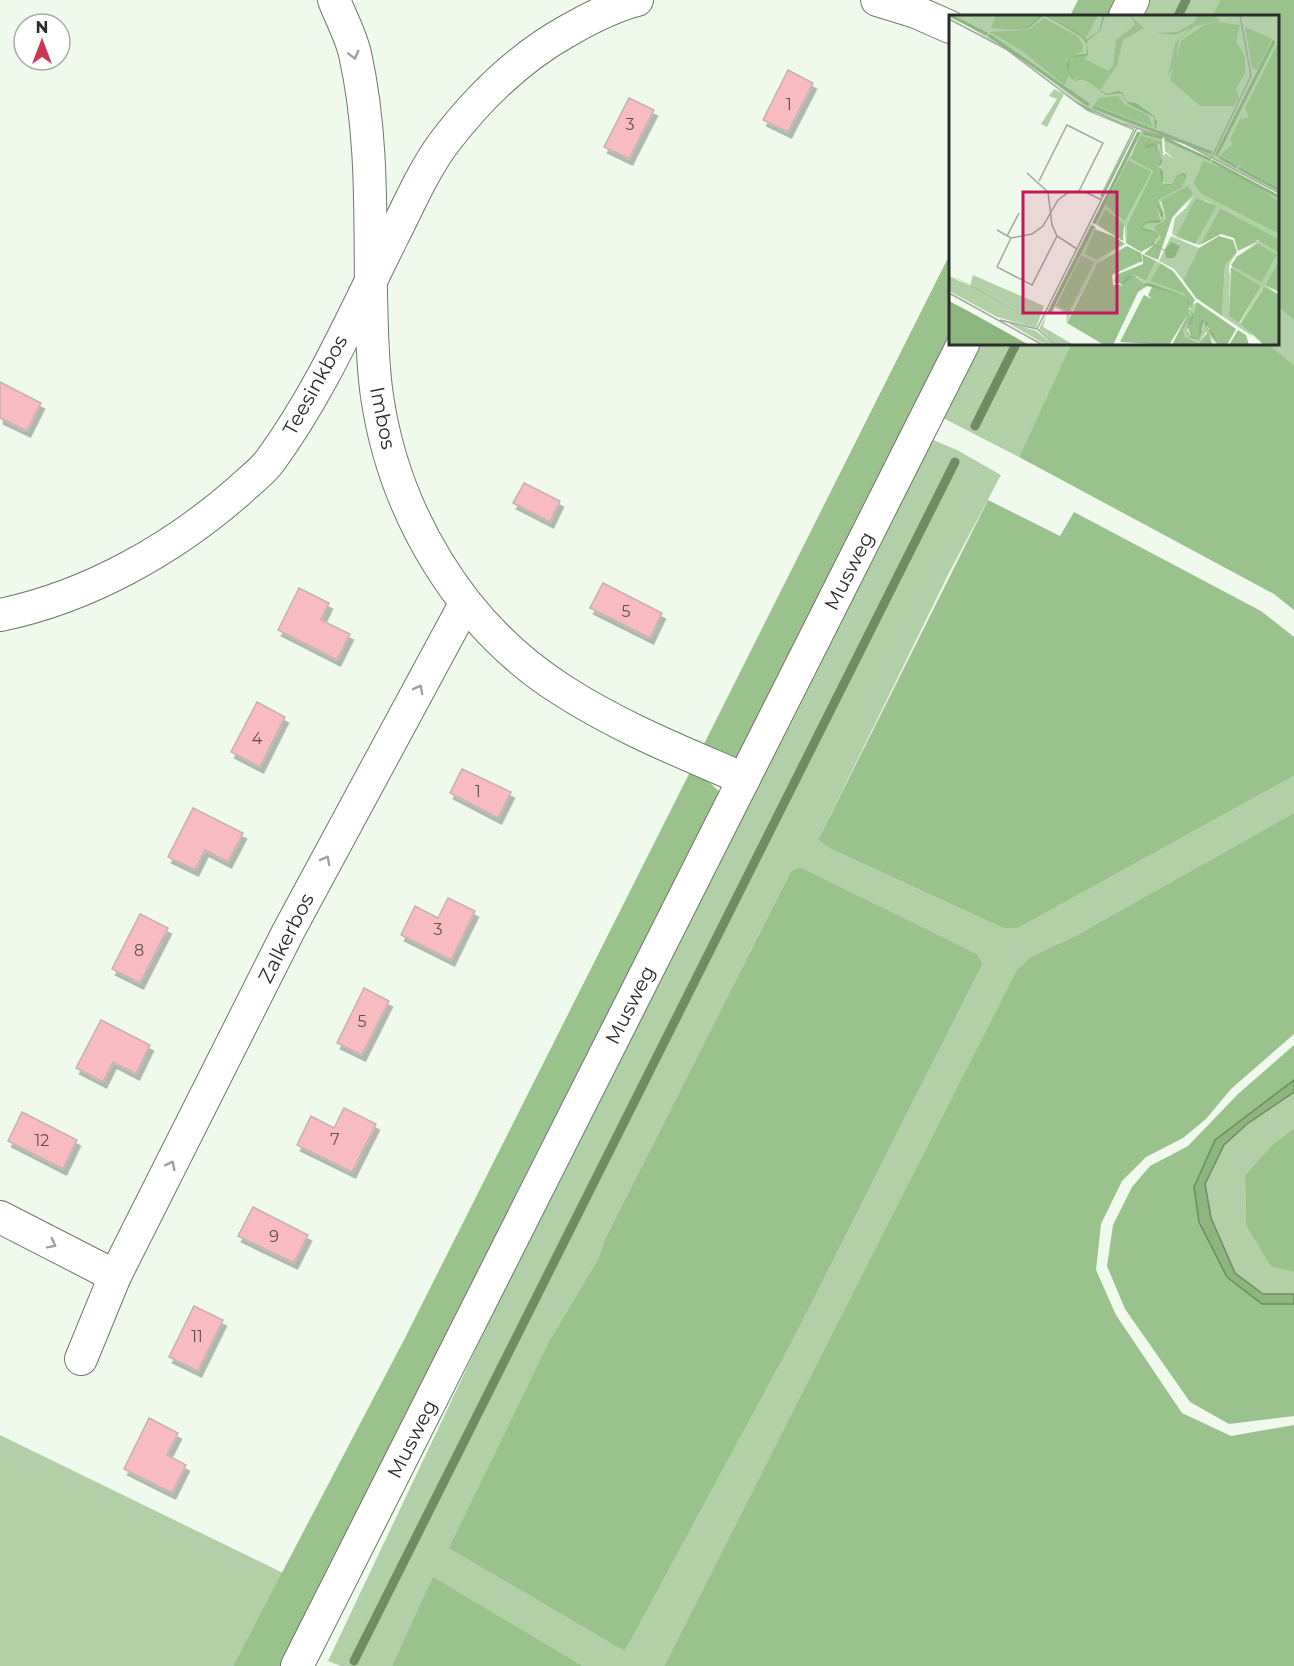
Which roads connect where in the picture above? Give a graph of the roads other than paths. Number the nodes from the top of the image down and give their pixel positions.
1 (334, 0) edge
2 (637, 0) edge
3 (876, 0) edge
4 (1133, 0) edge
5 (1126, 15) edge
6 (949, 26) edge
7 (371, 280) junction
8 (962, 345) edge
9 (465, 604) junction
10 (0, 615) edge
11 (744, 779) junction
12 (0, 1217) edge
13 (115, 1276) junction
14 (81, 1359) dead end
15 (297, 1666) edge

1 -> 7 street, Teesinkbos
2 - 7 street, Imbos
3 - 6 street
4 - 5 street
7 - 9 street, Imbos
7 - 10 street, Teesinkbos
8 - 11 street, Musweg
9 - 11 street, Imbos
13 -> 9 street, Zalkerbos
11 - 15 street, Musweg
12 -> 13 street
13 - 14 street, Zalkerbos

